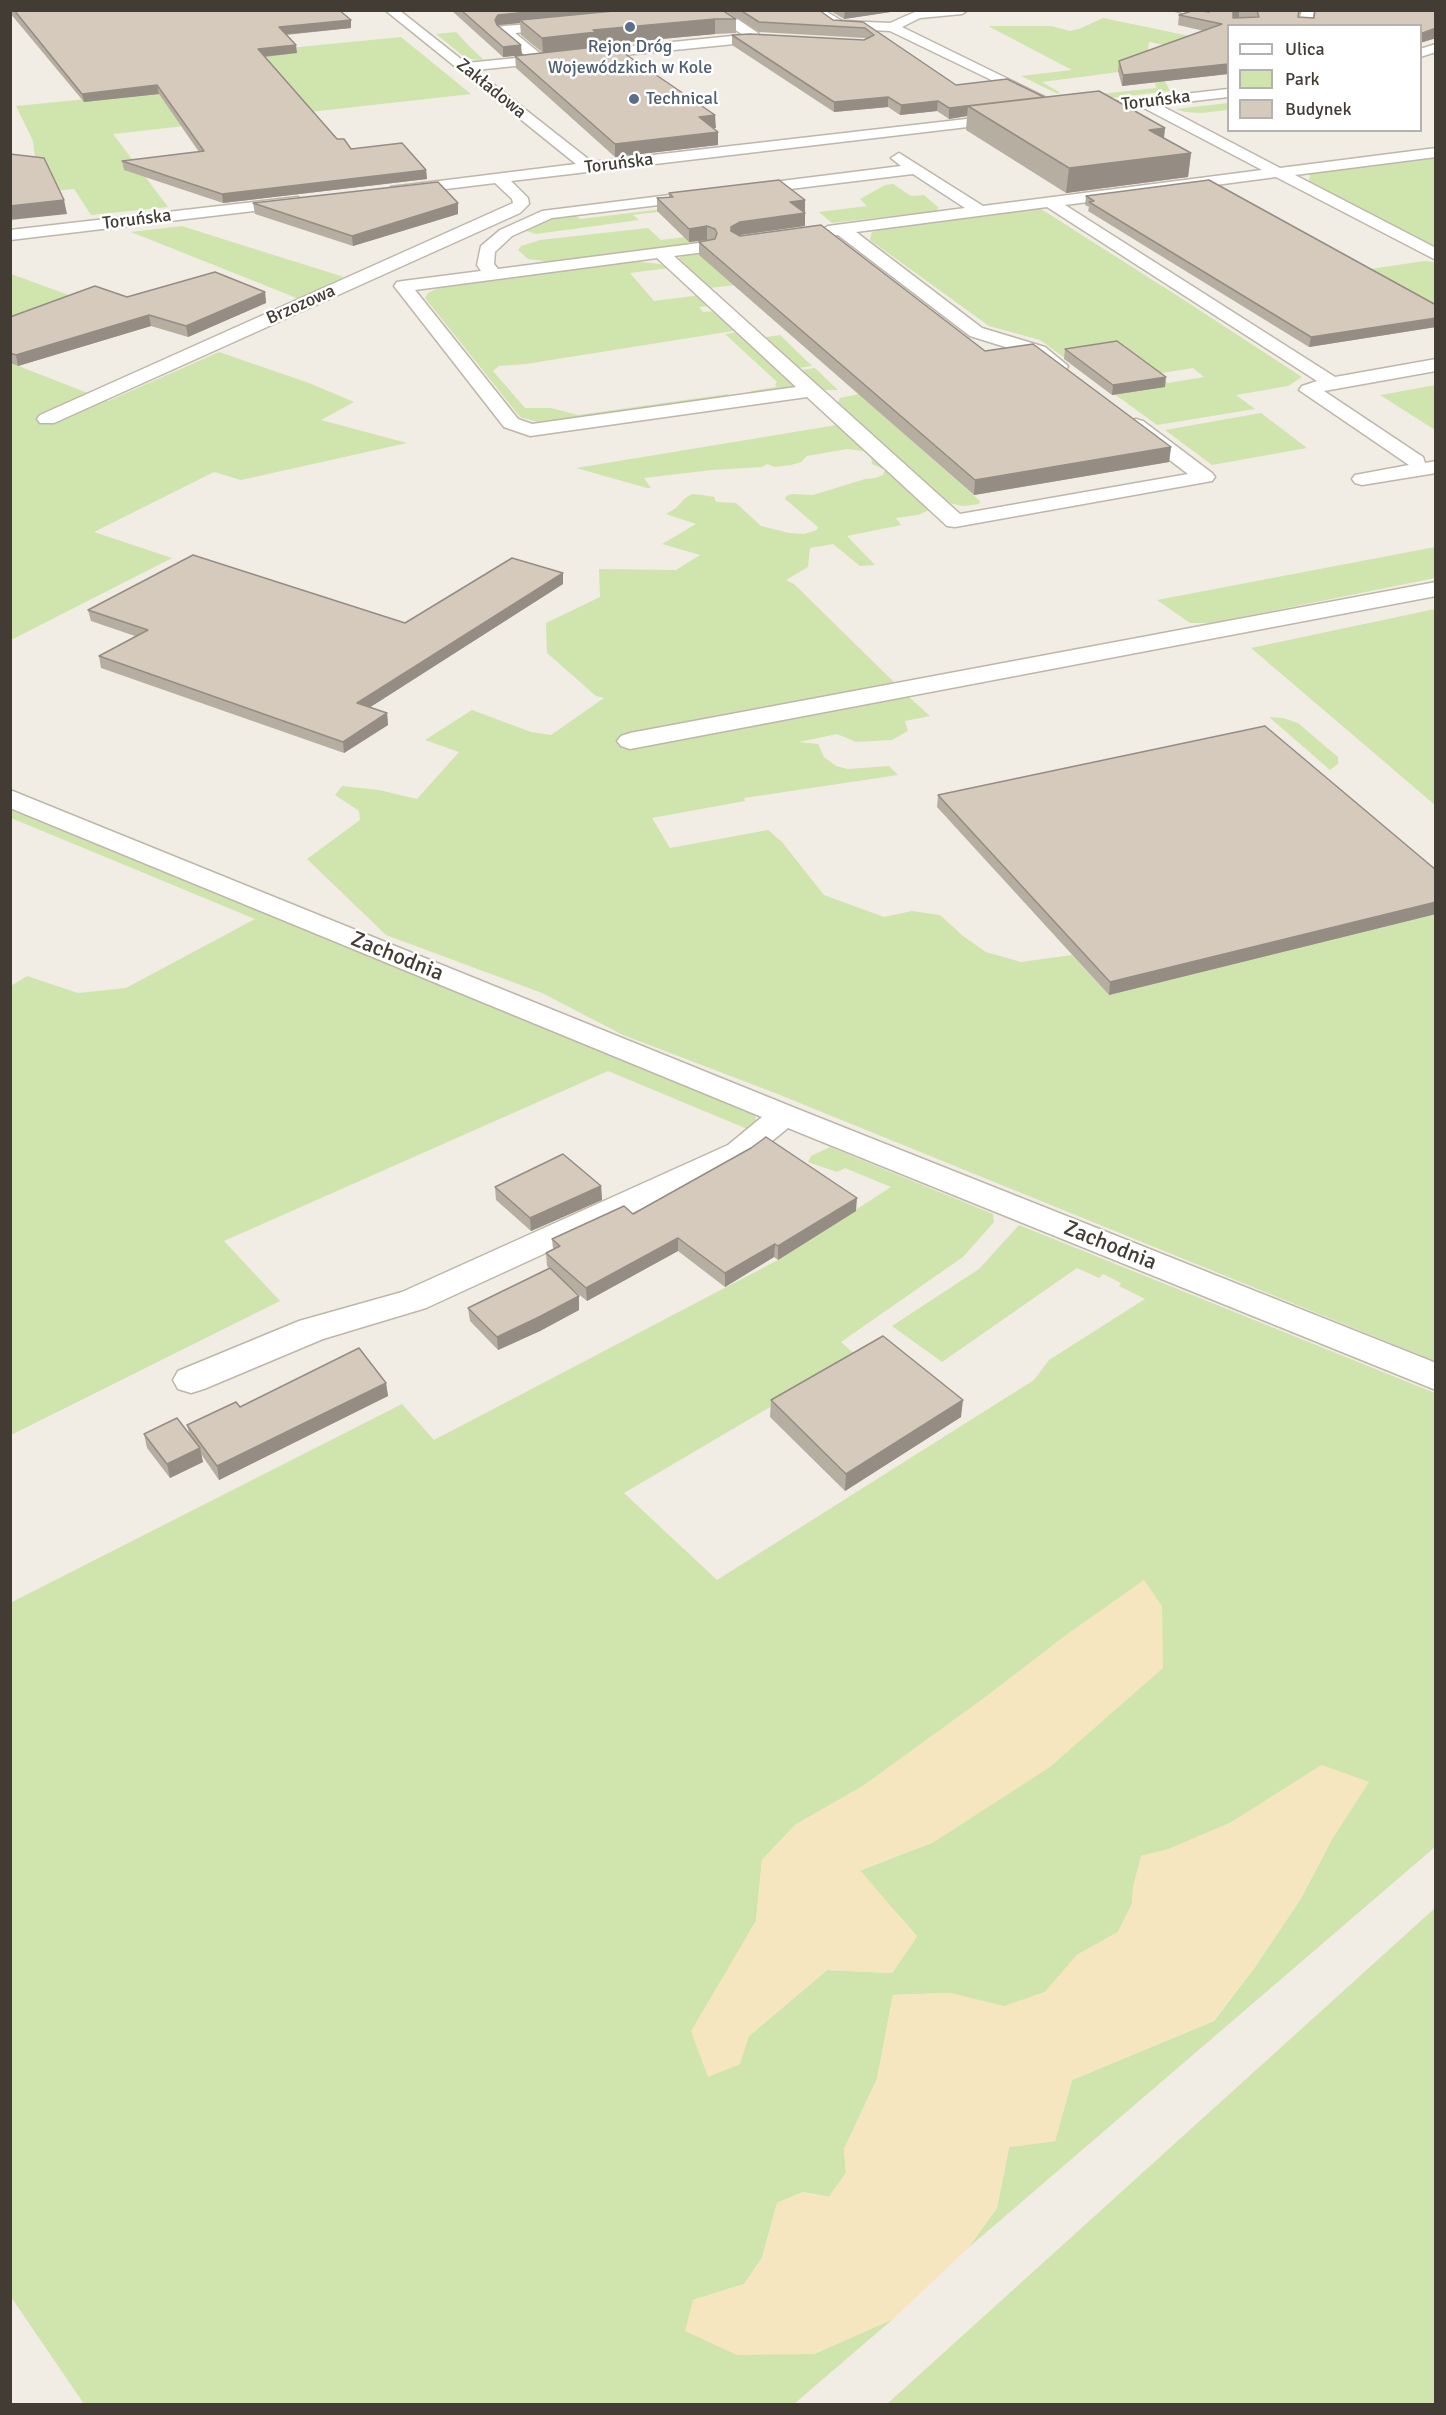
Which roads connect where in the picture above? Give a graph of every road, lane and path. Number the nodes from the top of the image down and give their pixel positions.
1 (392, 10) edge
2 (814, 10) edge
3 (962, 10) edge
4 (1179, 10) edge
5 (680, 13) edge
6 (1206, 16) edge
7 (574, 23) edge
8 (892, 27) junction
9 (900, 46) edge
10 (935, 47) junction
11 (1436, 48) edge
12 (538, 59) junction
13 (1422, 59) edge
14 (463, 67) junction
15 (1227, 93) edge
16 (1145, 103) junction
17 (1025, 117) edge
18 (1209, 117) dead end
19 (1179, 120) junction
20 (865, 135) junction
21 (1436, 152) edge
22 (590, 168) junction
23 (916, 169) junction
24 (1282, 173) junction
25 (499, 178) junction
26 (380, 192) edge
27 (308, 200) edge
28 (1050, 202) junction
29 (980, 211) junction
30 (841, 229) junction
31 (807, 233) edge
32 (10, 235) edge
33 (707, 247) edge
34 (661, 253) junction
35 (1436, 255) edge
36 (493, 274) junction
37 (1436, 366) edge
38 (1076, 379) edge
39 (1332, 382) junction
40 (813, 390) junction
41 (1122, 414) edge
42 (46, 419) dead end
43 (1416, 461) dead end
44 (1436, 467) edge
45 (1362, 479) dead end
46 (1436, 589) edge
47 (630, 741) dead end
48 (10, 798) edge
49 (784, 1115) junction
50 (1436, 1377) edge
51 (191, 1380) dead end

1 - 14 street, Zakładowa
2 - 8 street
3 - 8 street
4 - 6 street
5 - 12 street
7 - 12 street
8 - 10 street
9 - 10 street
10 - 16 street, Toruńska
11 - 13 street
12 - 14 street
14 - 22 street, Zakładowa
15 - 16 street, Toruńska
16 - 19 street
17 - 20 street, Toruńska
18 - 19 street
19 - 24 street
20 - 22 street, Toruńska
20 - 23 street
21 - 24 street
22 - 25 street, Toruńska
23 - 29 street
23 - 36 street
24 - 28 street
24 - 35 street
25 - 26 street, Toruńska
25 - 42 street, Brzozowa
27 - 32 street, Toruńska
28 - 29 street
28 - 39 street
29 - 30 street
30 - 31 street
30 - 38 street
33 - 34 street
34 - 36 street
34 - 40 street
36 - 40 street
37 - 39 street
39 - 43 street
40 - 41 street
44 - 45 street
46 - 47 street
48 - 49 street, Zachodnia
49 - 50 street, Zachodnia
49 - 51 street

